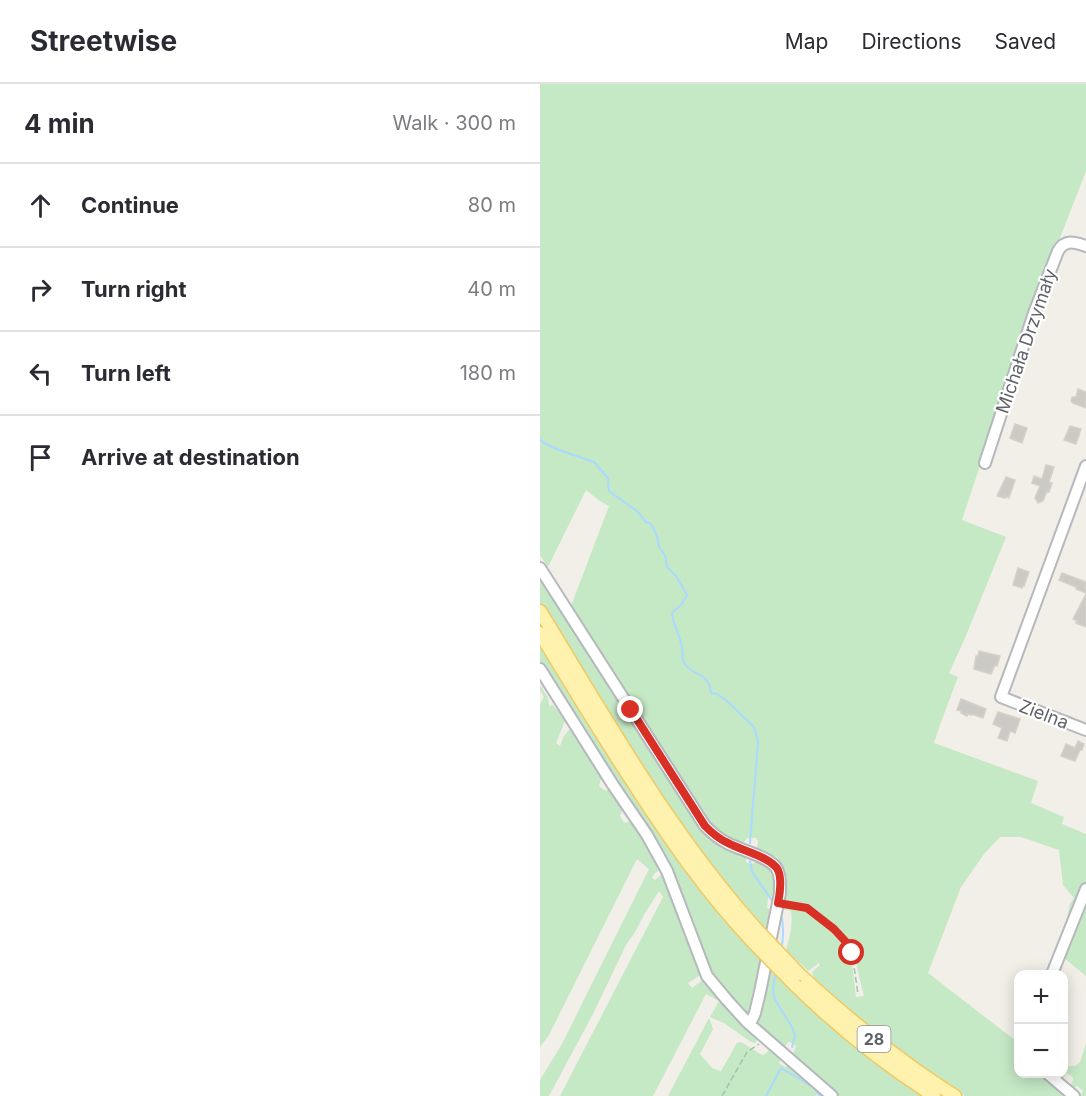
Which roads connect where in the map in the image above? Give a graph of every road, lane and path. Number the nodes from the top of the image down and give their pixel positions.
1 (1086, 246) edge
2 (986, 463) dead end
3 (1086, 466) edge
4 (540, 568) edge
5 (540, 611) edge
6 (540, 633) edge
7 (540, 669) edge
8 (1086, 730) edge
9 (1086, 889) edge
10 (778, 903) junction
11 (756, 937) junction
12 (1054, 970) edge
13 (798, 980) junction
14 (858, 994) dead end
15 (750, 1024) junction
16 (767, 1039) junction
17 (1053, 1078) edge
18 (722, 1096) edge
19 (832, 1096) edge
20 (934, 1096) edge
21 (955, 1096) edge
22 (1074, 1096) edge

1 - 2 street, Michała Drzymały
3 - 8 street, Zielna
4 - 10 street
5 - 11 main road, 28
6 - 11 main road, 28
7 - 15 street
9 - 12 street
10 - 14 path
10 - 15 street
11 - 13 main road, 28, bridge
13 - 20 main road, 28
13 - 21 main road, 28
15 - 16 street
16 - 18 path
16 - 19 street
17 - 22 street

